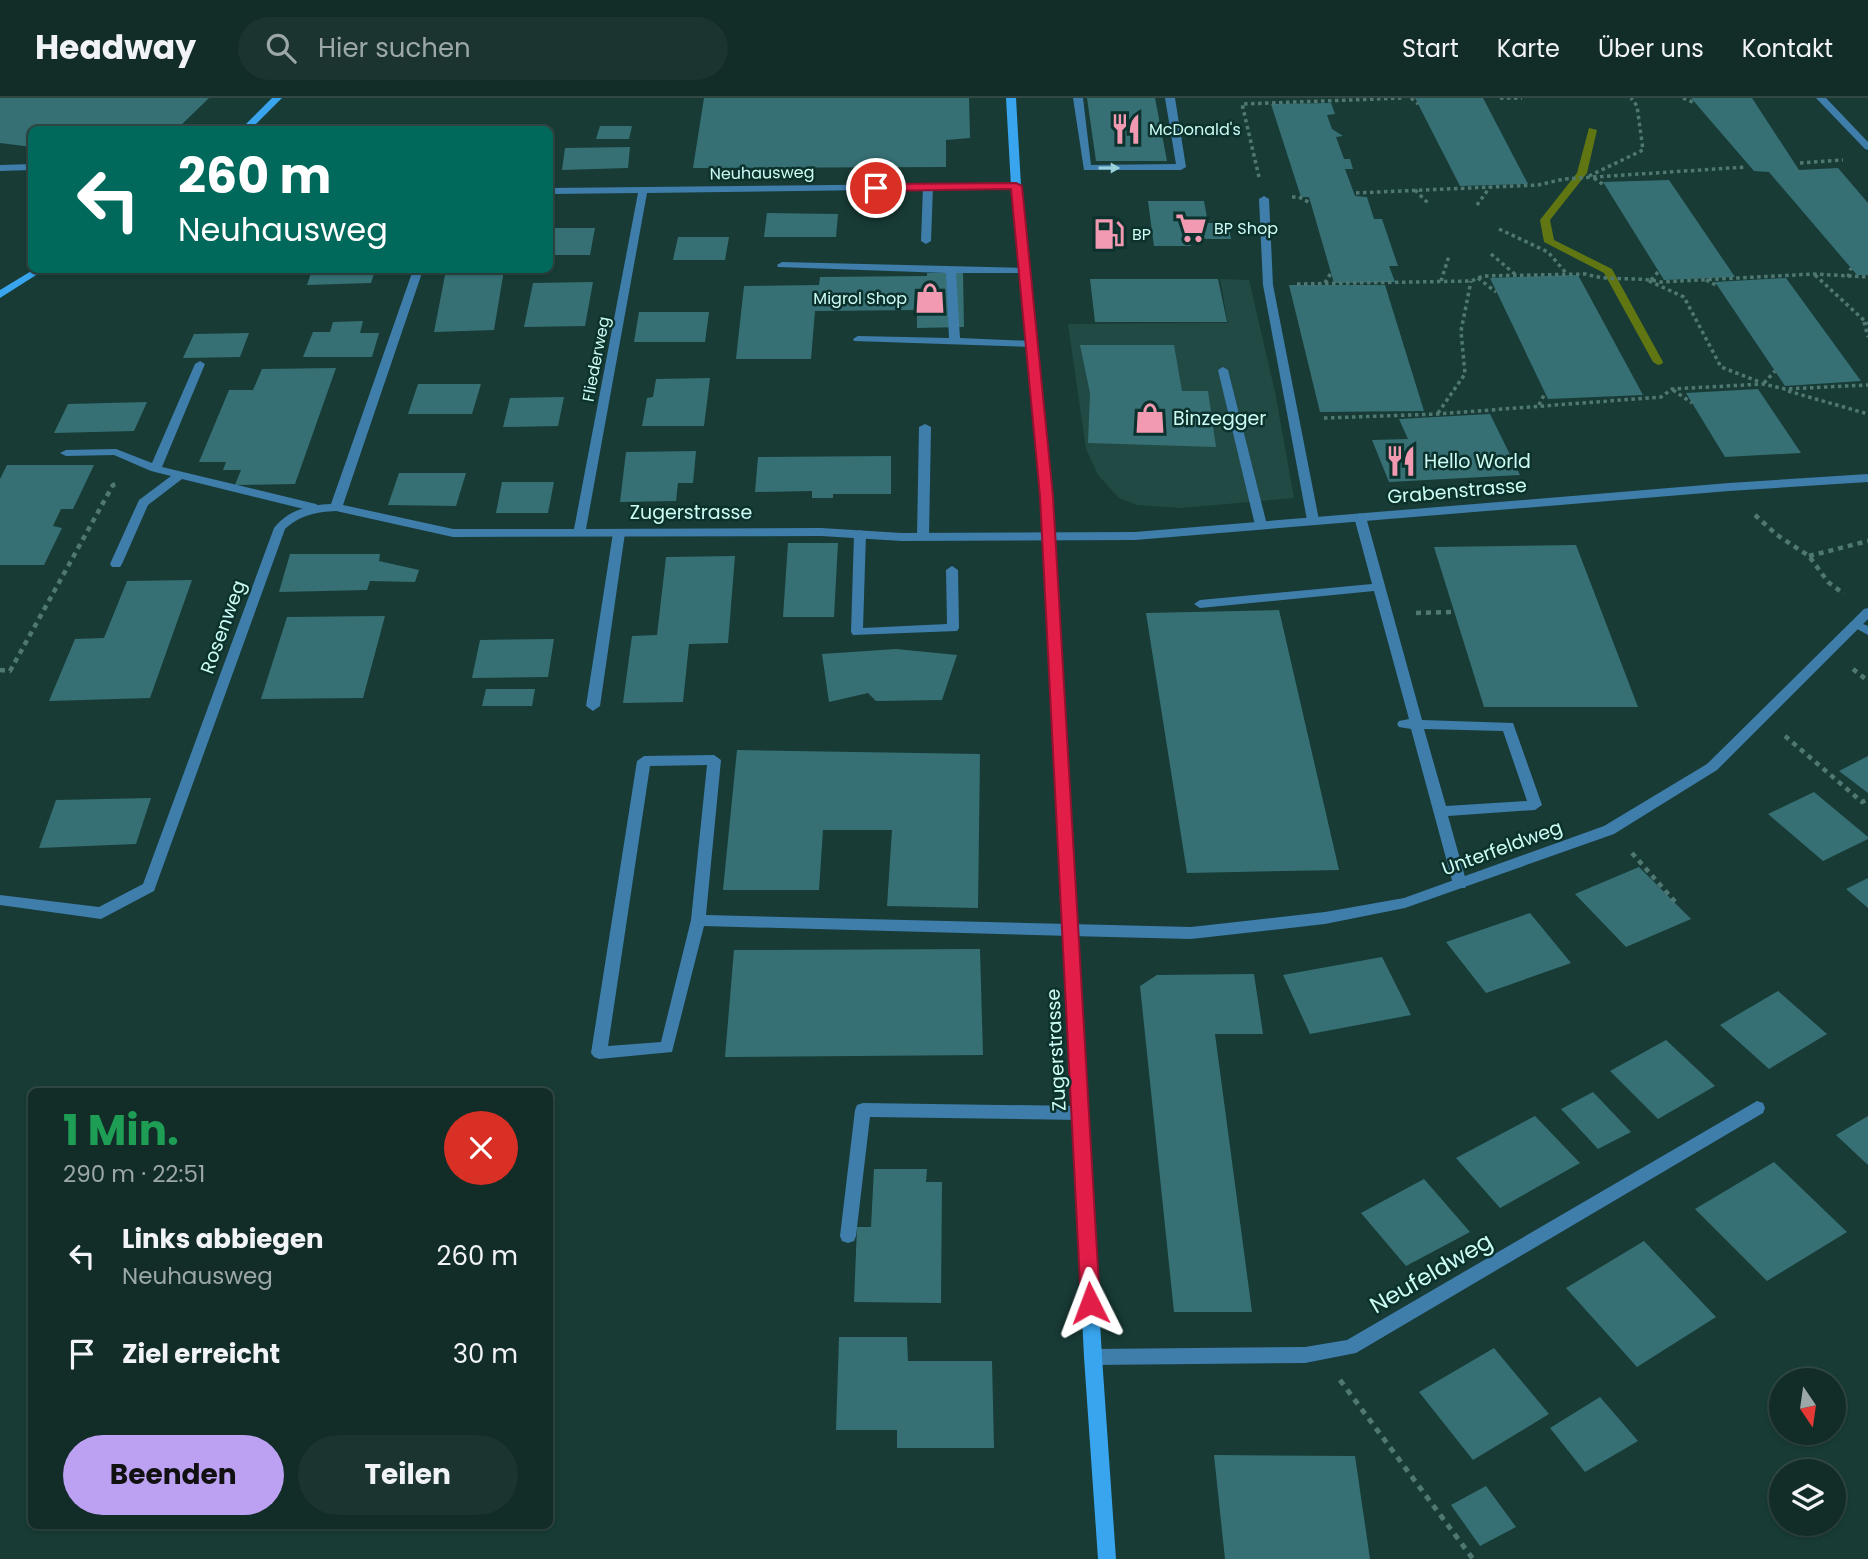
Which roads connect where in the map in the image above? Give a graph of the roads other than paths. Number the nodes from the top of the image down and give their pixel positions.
1 (277, 98) edge
2 (1011, 98) edge
3 (1078, 98) edge
4 (1170, 98) edge
5 (1821, 98) edge
6 (248, 126) edge
7 (1868, 147) edge
8 (28, 167) edge
9 (0, 168) edge
10 (1016, 186) junction
11 (928, 187) junction
12 (643, 190) junction
13 (553, 191) edge
14 (1264, 199) road end
15 (926, 241) dead end
16 (782, 265) dead end
17 (951, 270) junction
18 (1024, 270) junction
19 (34, 273) edge
20 (417, 273) edge
21 (0, 295) edge
22 (858, 339) dead end
23 (954, 341) junction
24 (1032, 344) junction
25 (200, 364) dead end
26 (1223, 369) dead end
27 (925, 427) dead end
28 (66, 453) dead end
29 (155, 469) junction
30 (180, 475) junction
31 (1868, 478) edge
32 (336, 507) junction
33 (316, 508) junction
34 (1360, 517) junction
35 (1313, 520) junction
36 (1261, 525) junction
37 (579, 533) junction
38 (619, 533) junction
39 (860, 534) junction
40 (923, 537) junction
41 (1048, 538) junction
42 (116, 564) dead end
43 (952, 570) dead end
44 (1379, 587) junction
45 (1200, 604) dead end
46 (1868, 612) edge
47 (1862, 628) edge
48 (593, 706) dead end
49 (1410, 724) junction
50 (1440, 811) junction
51 (1460, 884) junction
52 (0, 901) edge
53 (698, 920) junction
54 (1070, 930) junction
55 (1756, 1108) dead end
56 (1080, 1113) junction
57 (848, 1236) dead end
58 (1093, 1357) junction
59 (1107, 1559) edge

1 - 6 main road
2 - 10 main road, Zugerstrasse
3 -> 4 street
5 - 7 street
8 - 9 street
10 - 11 street, Neuhausweg
10 - 18 main road, Zugerstrasse
11 - 12 street, Neuhausweg
11 - 15 street
12 - 13 street, Neuhausweg
12 - 37 street, Fliederweg
14 - 35 street
16 - 17 street
17 - 18 street
17 - 23 street
18 - 24 main road, Zugerstrasse
19 - 21 main road
20 - 32 street
22 - 23 street
23 - 24 street
24 - 41 main road, Zugerstrasse
25 - 29 street
26 - 36 street
27 - 40 street
28 - 29 street
29 - 30 street
30 - 33 street
30 - 42 street
31 - 34 street, Grabenstrasse
32 - 33 street, Rosenweg
32 - 37 street, Zugerstrasse
33 - 52 street, Rosenweg
34 - 35 street, Grabenstrasse
34 - 44 street
35 - 36 street, Grabenstrasse
36 - 41 street, Grabenstrasse
37 - 38 street, Zugerstrasse
38 - 39 street, Zugerstrasse
38 - 48 street
39 - 40 street, Zugerstrasse
39 - 43 street
40 - 41 street, Zugerstrasse
41 - 54 main road, Zugerstrasse
44 - 45 street
44 - 49 street
46 - 47 street, Unterfeldweg
47 - 51 street, Unterfeldweg
49 - 50 street
49 - 50 street
50 - 51 street
51 - 54 street, Unterfeldweg
53 - 53 street
53 - 54 street, Unterfeldweg
54 - 56 main road, Zugerstrasse
55 - 58 street, Neufeldweg
56 - 57 street
56 - 58 main road, Zugerstrasse
58 - 59 main road, Zugerstrasse

